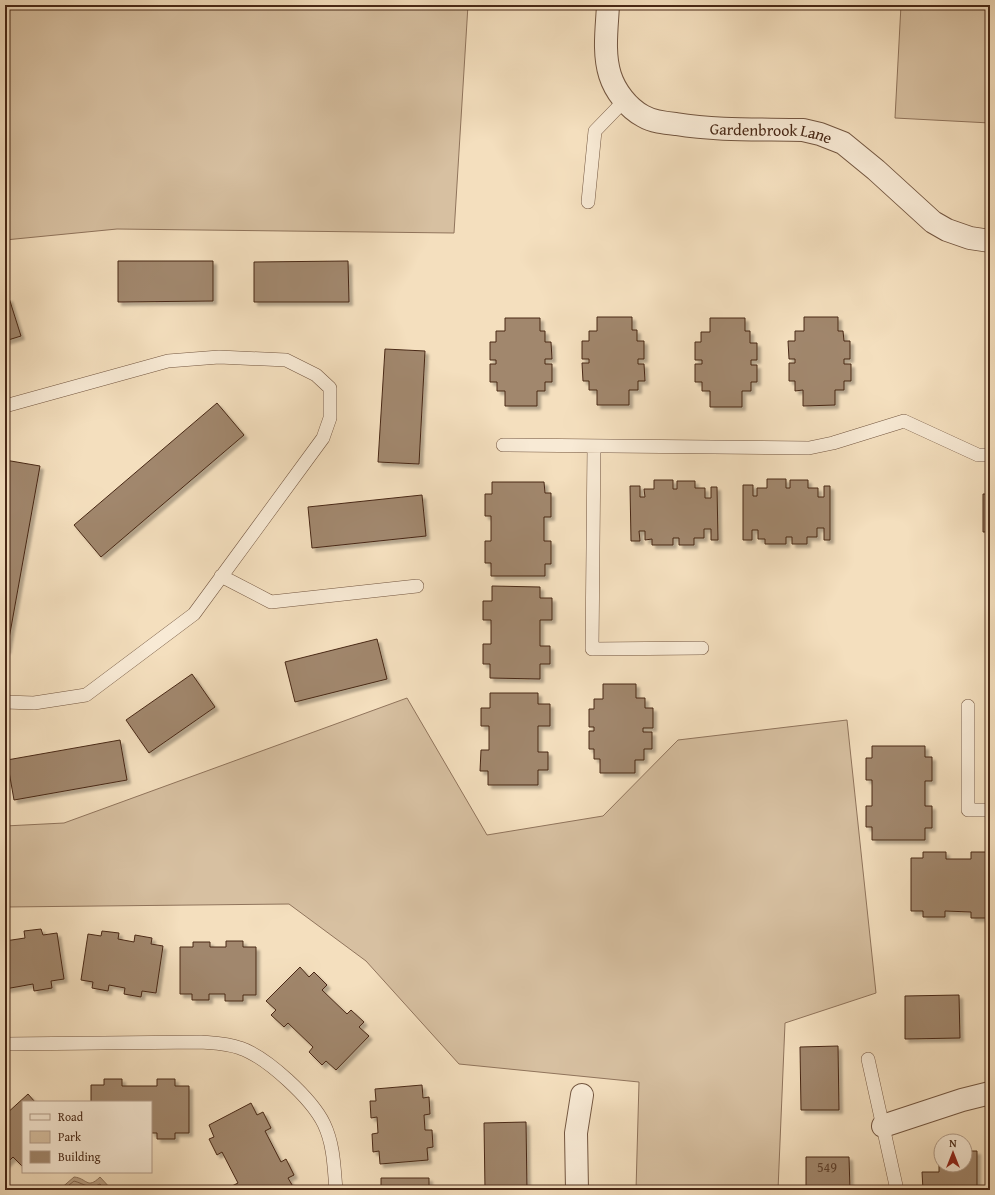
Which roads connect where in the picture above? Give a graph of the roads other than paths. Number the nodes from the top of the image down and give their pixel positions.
1 (608, 5) edge
2 (625, 100) junction
3 (588, 202) dead end
4 (990, 241) edge
5 (5, 406) edge
6 (503, 445) dead end
7 (594, 446) junction
8 (990, 455) edge
9 (221, 576) junction
10 (417, 586) dead end
11 (702, 648) dead end
12 (5, 702) edge
13 (968, 706) dead end
14 (990, 810) edge
15 (5, 1044) edge
16 (868, 1059) dead end
17 (990, 1093) edge
18 (582, 1096) dead end
19 (883, 1126) junction
20 (336, 1190) edge
21 (577, 1190) edge
22 (897, 1190) edge

1 - 2 street, Gardenbrook Lane
2 - 3 lane
2 - 4 street, Gardenbrook Lane
5 - 9 lane
6 - 7 lane
7 - 8 lane
7 - 11 lane
9 - 10 lane
9 - 12 lane
13 - 14 lane
15 - 20 lane
16 - 19 lane
17 - 19 street
18 - 21 street
19 - 22 lane

